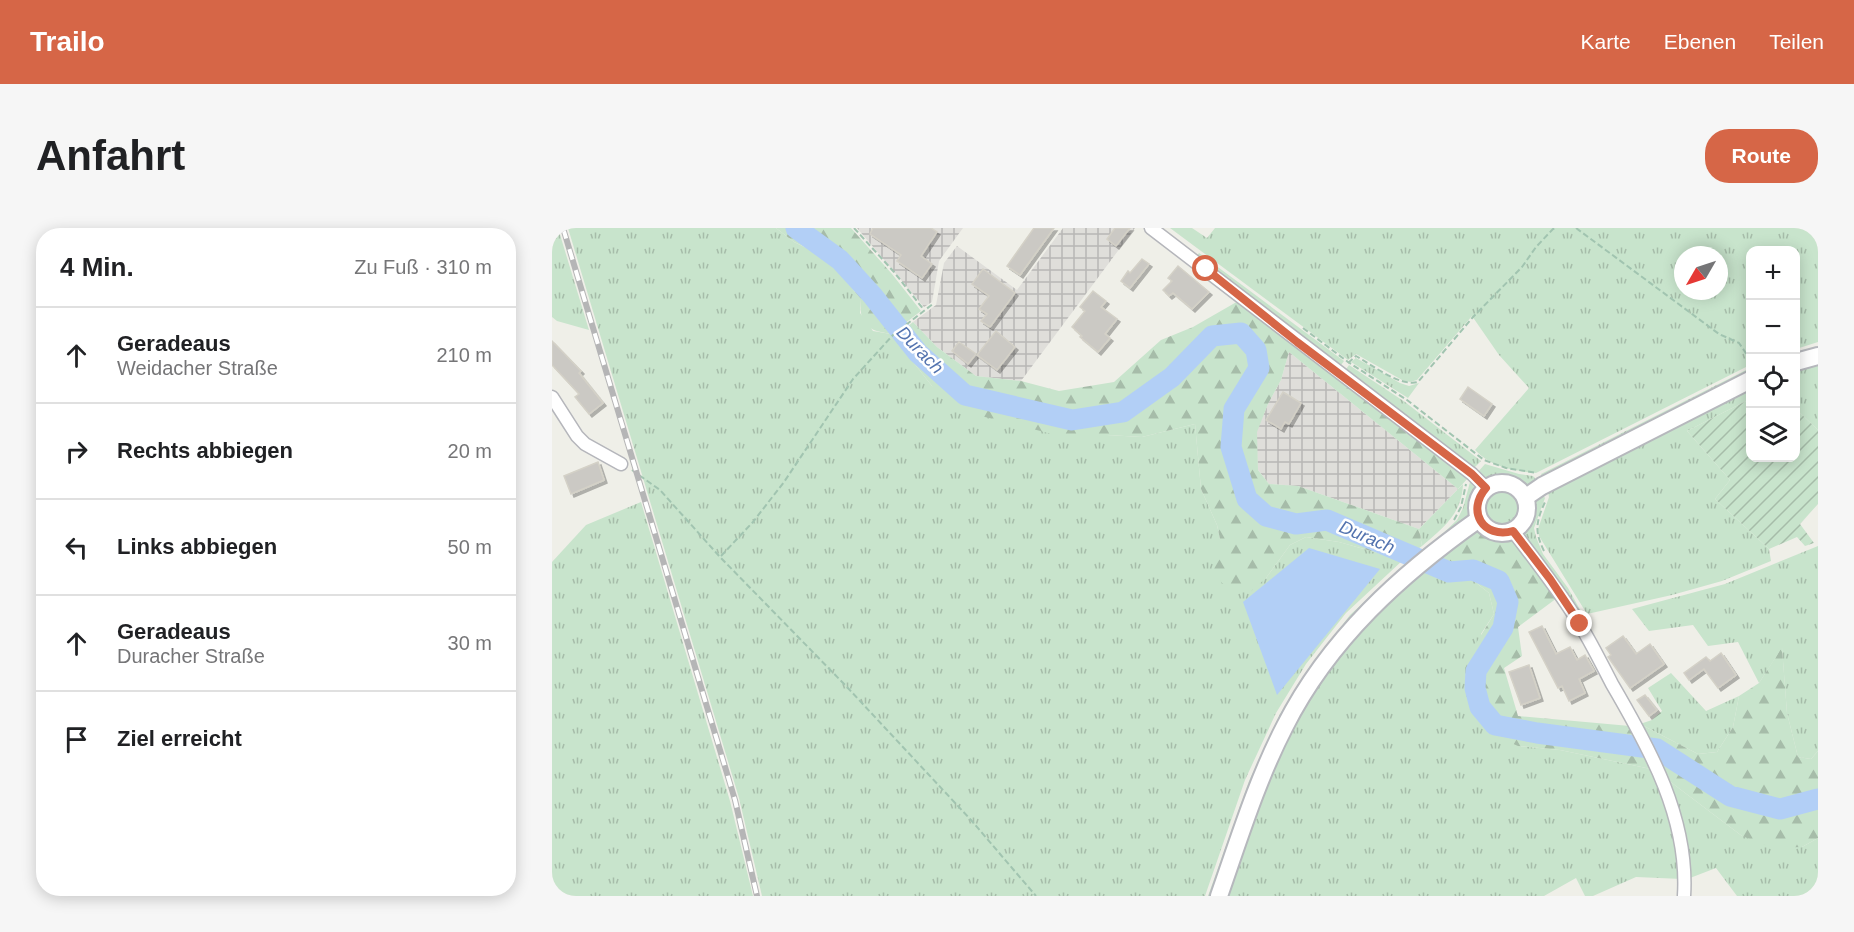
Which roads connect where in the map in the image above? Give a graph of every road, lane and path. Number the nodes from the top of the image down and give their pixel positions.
1 (854, 228) edge
2 (1151, 228) edge
3 (1557, 228) edge
4 (1576, 228) edge
5 (934, 303) dead end
6 (924, 311) junction
7 (1301, 327) dead end
8 (1747, 354) edge
9 (1818, 356) edge
10 (1800, 361) edge
11 (1348, 362) junction
12 (1339, 373) junction
13 (1746, 382) edge
14 (552, 397) edge
15 (1484, 460) junction
16 (621, 464) joint
17 (1472, 474) junction
18 (1542, 486) junction
19 (1486, 488) junction
20 (1526, 497) junction
21 (1479, 519) junction
22 (1449, 525) dead end
23 (1513, 531) junction
24 (1545, 553) dead end
25 (720, 557) junction
26 (1036, 896) edge
27 (1219, 896) edge
28 (1684, 896) edge

1 - 6 path
2 - 12 street
3 - 11 path
4 - 8 path
5 - 6 path
6 - 25 path
7 - 11 path
9 - 10 street
11 - 12 path
11 - 15 path
12 - 17 street
13 - 18 street
14 - 16 street
15 - 17 path
15 - 18 path
16 - 25 path
17 - 19 street
17 - 22 path
18 - 20 street
18 - 24 path
19 - 20 street
19 - 21 street
20 - 23 street
21 - 23 street
21 - 27 street
23 - 28 street
25 - 26 path

